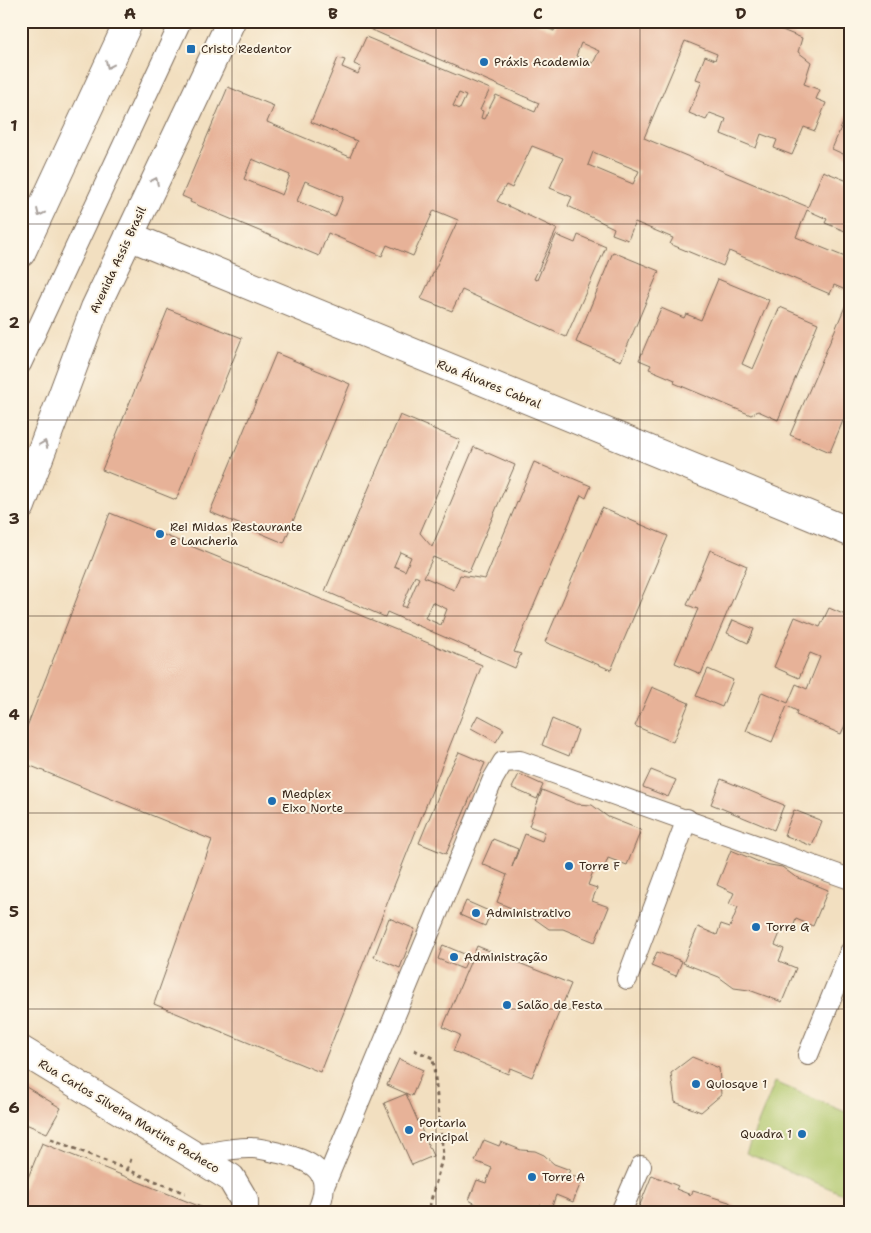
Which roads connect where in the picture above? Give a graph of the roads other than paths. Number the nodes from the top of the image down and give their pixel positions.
1 (129, 21) edge
2 (181, 21) edge
3 (231, 21) edge
4 (129, 236) junction
5 (21, 253) edge
6 (21, 364) edge
7 (21, 506) edge
8 (850, 532) edge
9 (687, 820) junction
10 (850, 880) edge
11 (850, 952) edge
12 (627, 979) dead end
13 (21, 1050) edge
14 (808, 1055) dead end
15 (194, 1155) junction
16 (640, 1166) dead end
17 (326, 1184) junction
18 (244, 1212) edge
19 (318, 1212) edge
20 (621, 1212) edge

1 -> 5 street
2 - 6 lane
4 -> 3 street, Avenida Assis Brasil
7 -> 4 street, Avenida Assis Brasil
4 - 8 street, Rua Álvares Cabral
9 - 10 lane
9 - 12 lane
9 - 17 lane
11 - 14 lane
13 - 15 street, Rua Carlos Silveira Martins Pacheco
15 - 17 lane
15 - 18 street, Rua Carlos Silveira Martins Pacheco
16 - 20 lane
17 - 19 lane

